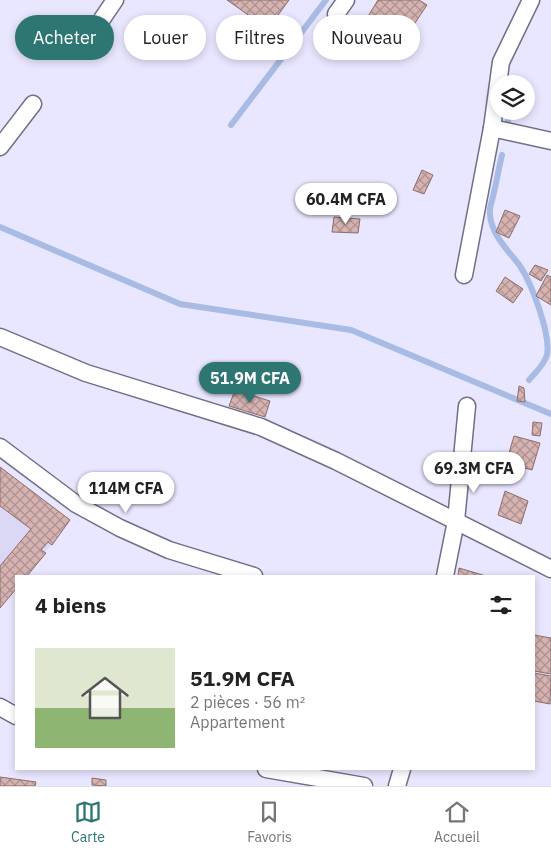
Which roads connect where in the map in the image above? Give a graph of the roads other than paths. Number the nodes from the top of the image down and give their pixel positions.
1 (115, 0) edge
2 (346, 0) edge
3 (531, 0) edge
4 (336, 14) dead end
5 (105, 15) edge
6 (34, 104) dead end
7 (492, 128) junction
8 (551, 141) edge
9 (0, 147) edge
10 (464, 275) dead end
11 (0, 337) edge
12 (468, 406) dead end
13 (0, 447) edge
14 (456, 521) junction
15 (551, 569) edge
16 (251, 575) edge
17 (445, 575) edge
18 (0, 707) edge
19 (15, 716) edge
20 (272, 770) edge
21 (402, 770) edge
22 (364, 786) edge
23 (397, 786) edge

1 - 5 street
2 - 4 street
3 - 7 street
6 - 9 street
7 - 8 street
7 - 10 street
11 - 14 street
12 - 14 street
13 - 16 street
14 - 15 street
14 - 17 street
18 - 19 street
20 - 22 street
21 - 23 street

